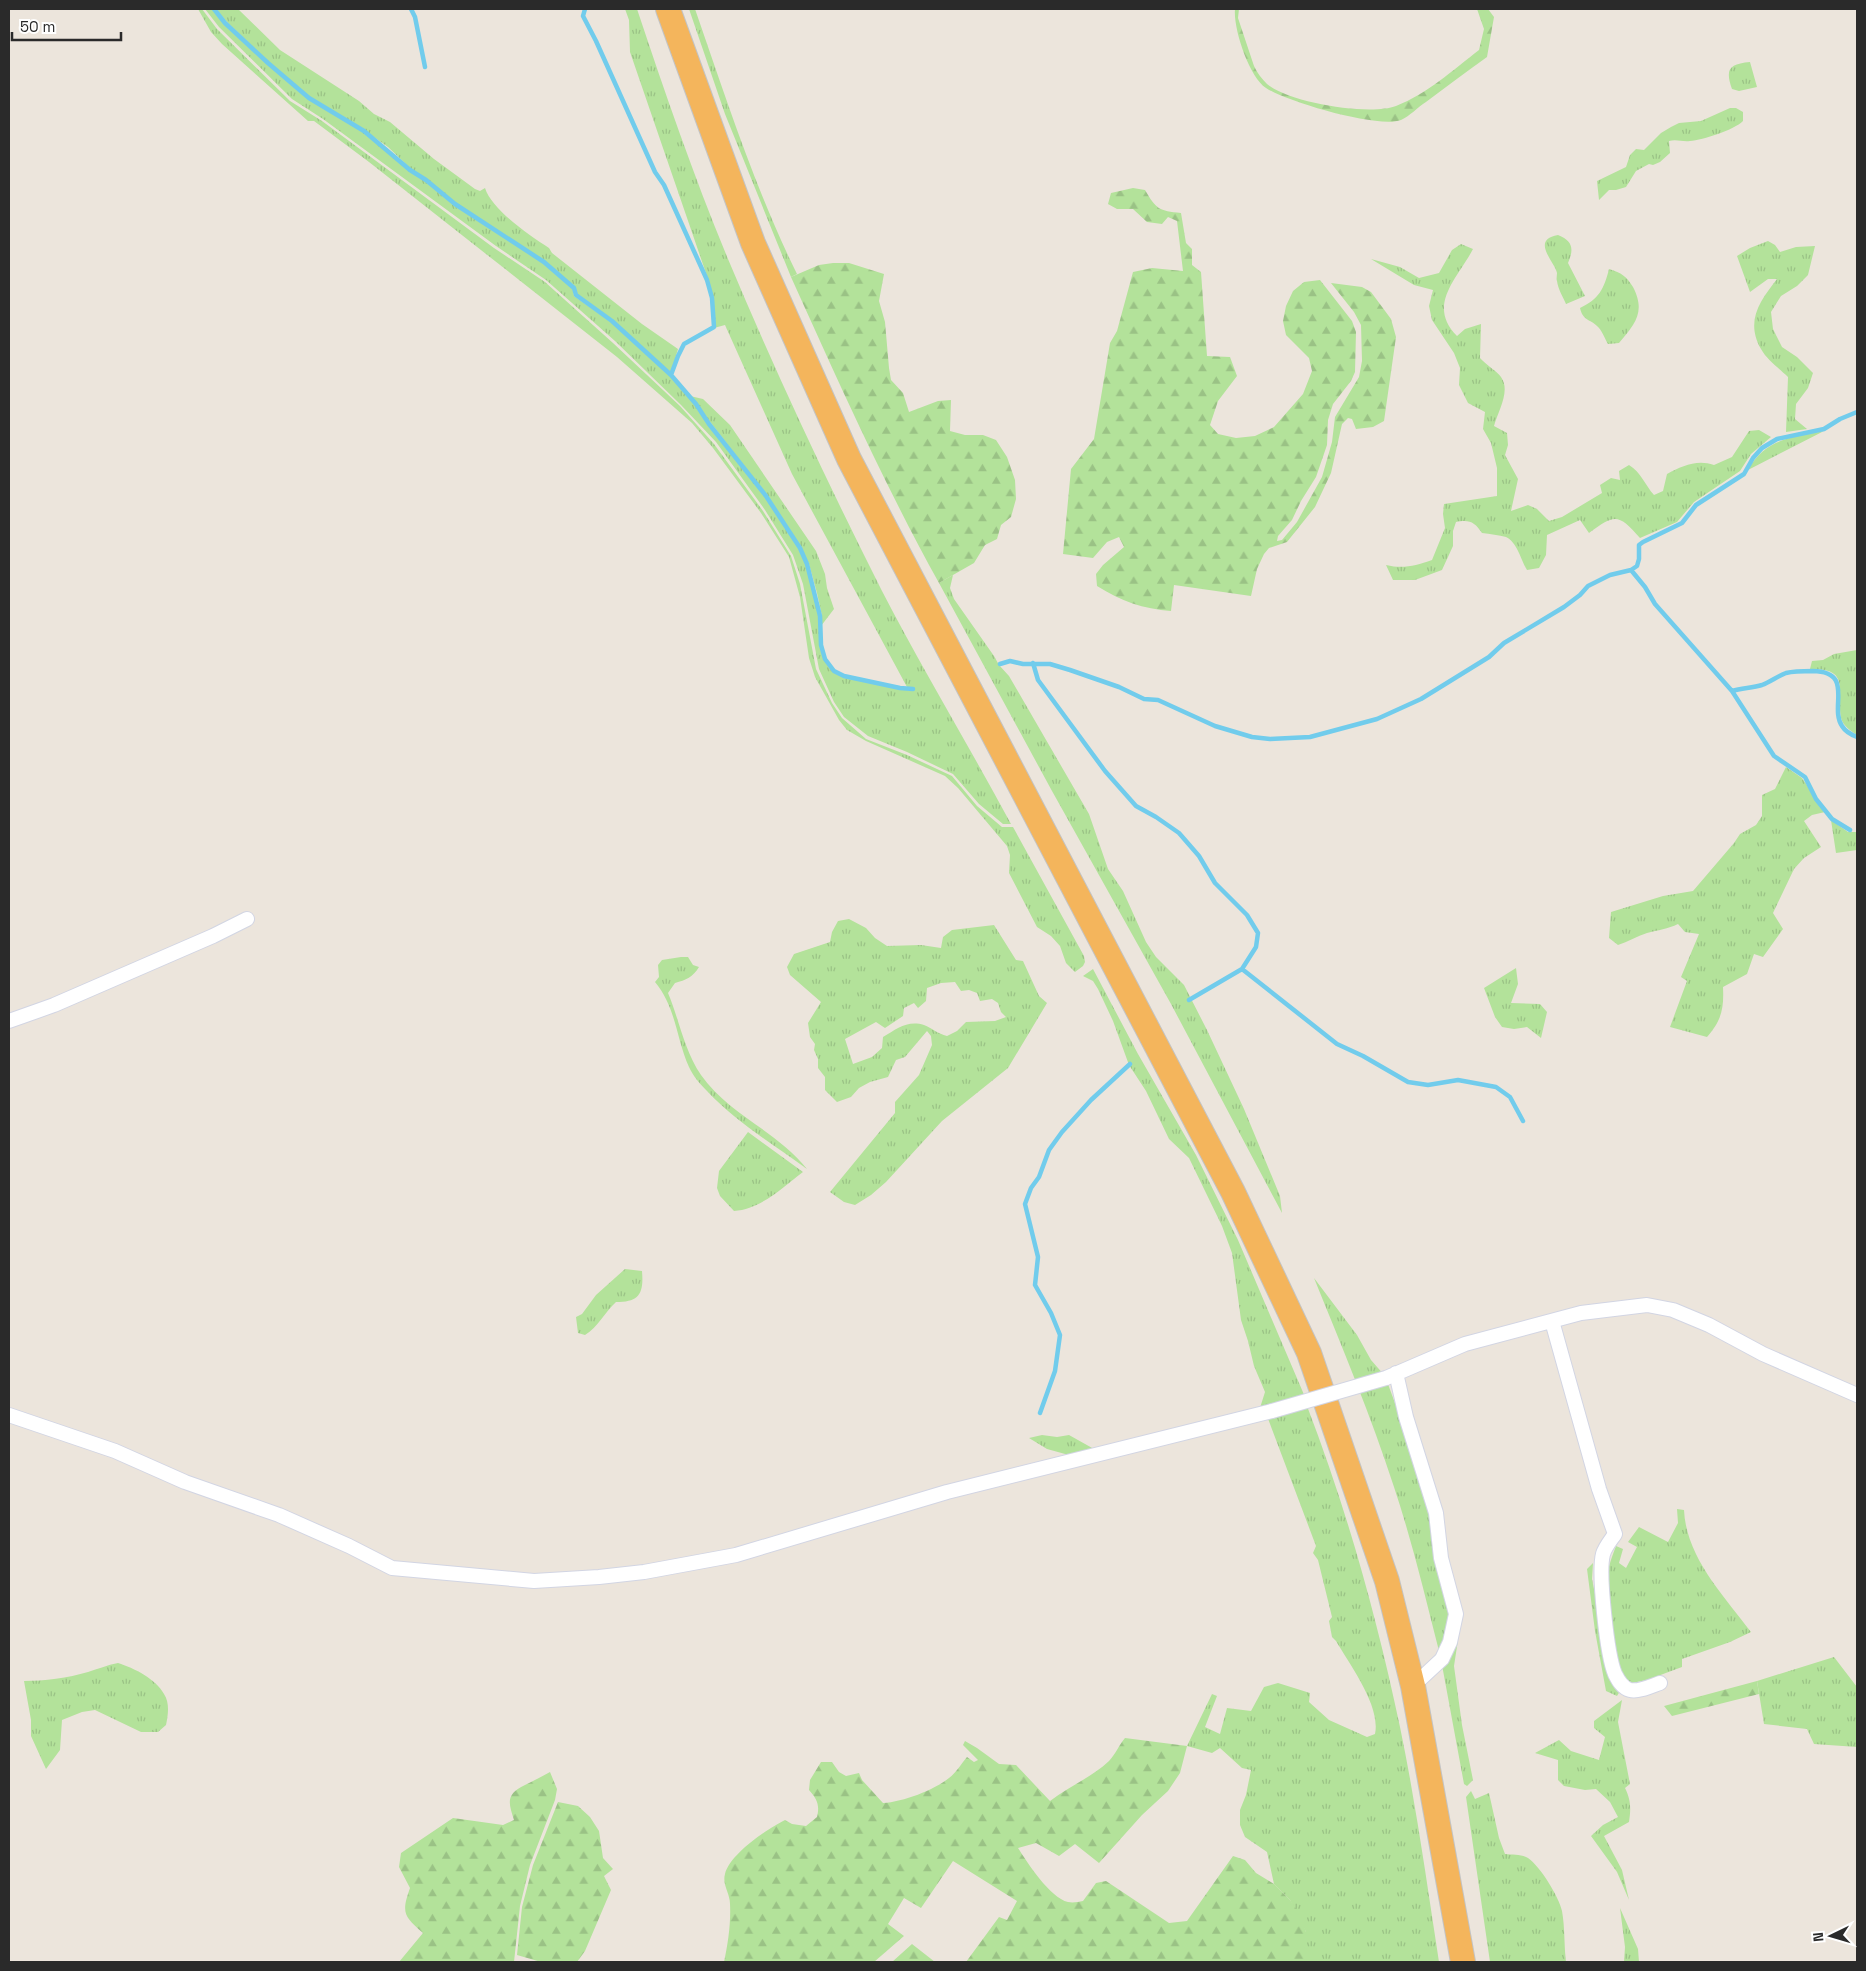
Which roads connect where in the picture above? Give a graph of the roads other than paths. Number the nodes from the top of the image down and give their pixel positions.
1 (668, 9) edge
2 (247, 919) dead end
3 (9, 1022) edge
4 (1552, 1321) junction
5 (1392, 1376) junction
6 (1857, 1395) edge
7 (9, 1415) edge
8 (1660, 1683) dead end
9 (1413, 1686) junction
10 (1464, 1962) edge

1 - 9 highway
2 - 3 street
4 - 5 street
4 - 6 street
4 - 8 street
5 - 7 street, bridge
5 - 9 street
9 - 10 highway

